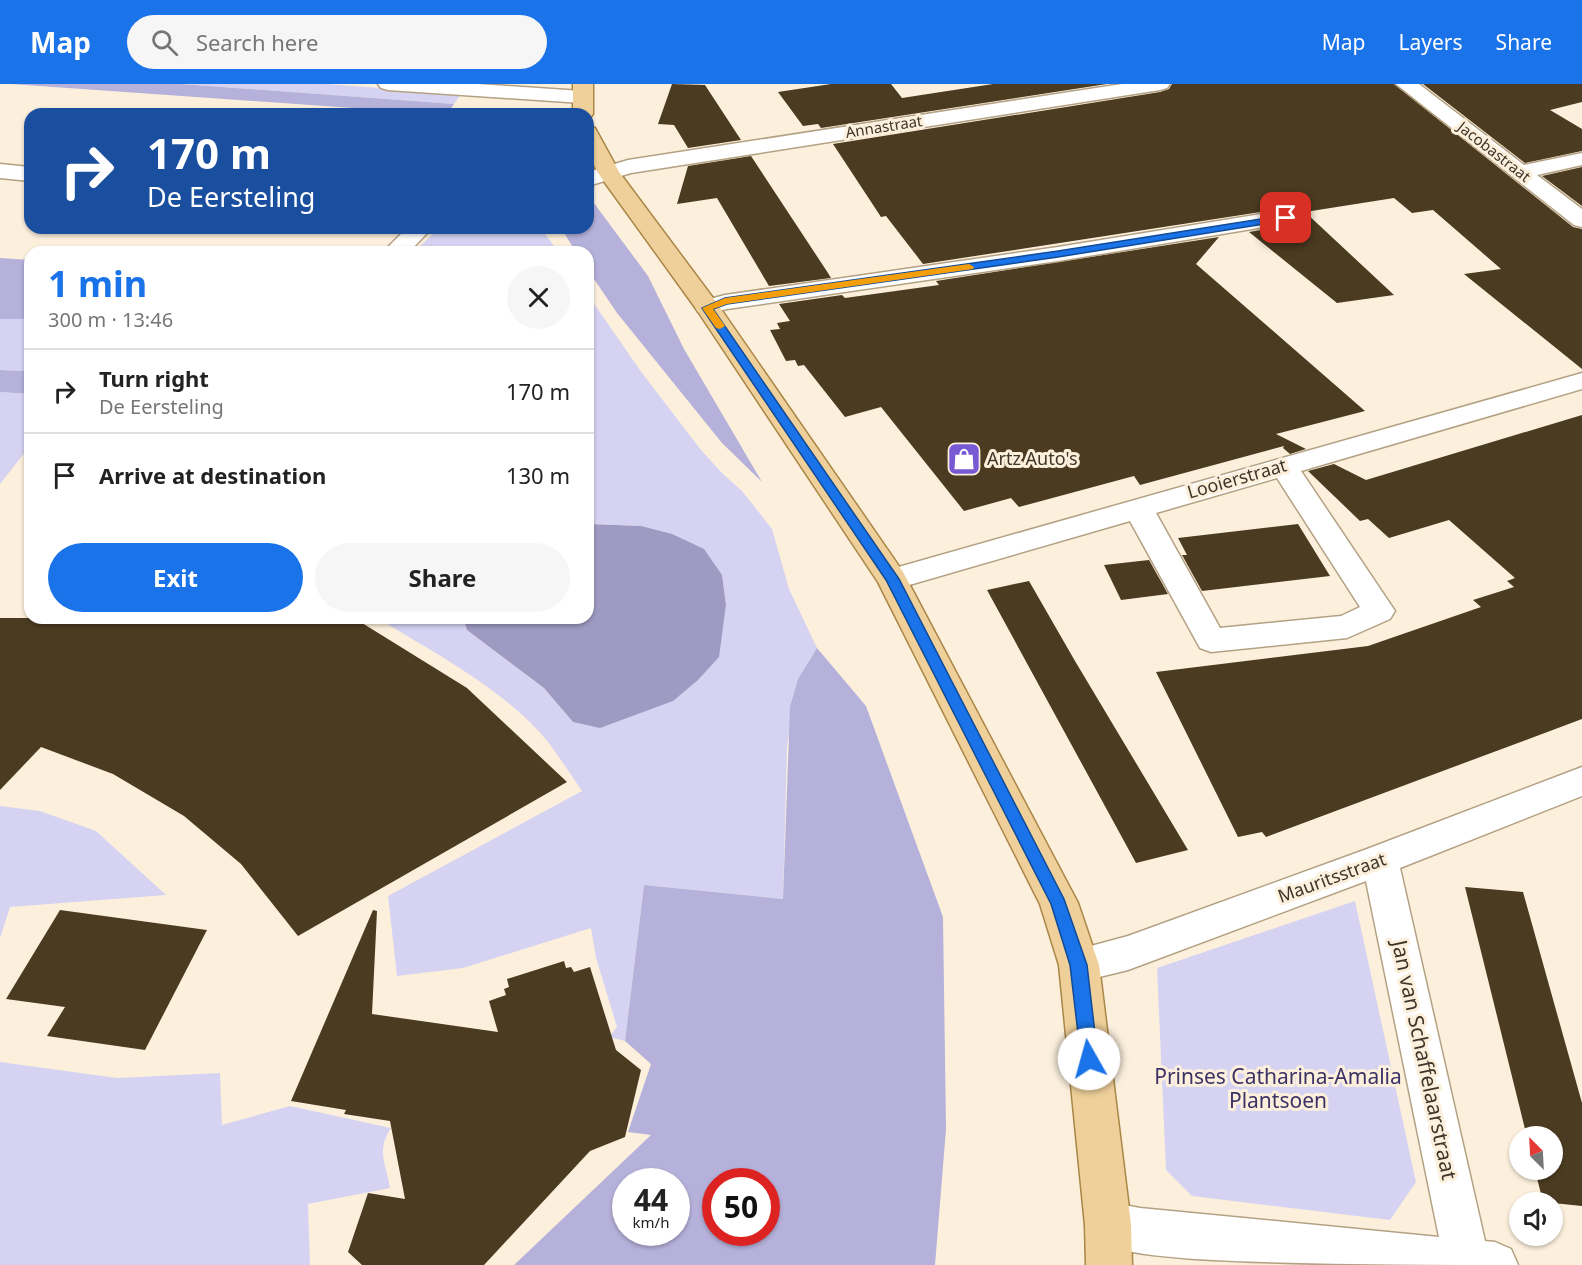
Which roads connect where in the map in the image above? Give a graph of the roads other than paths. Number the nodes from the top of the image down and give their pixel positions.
1 (388, 84) edge
2 (1160, 84) edge
3 (1406, 84) edge
4 (578, 98) edge
5 (557, 108) edge
6 (594, 158) edge
7 (1582, 159) edge
8 (0, 171) edge
9 (1520, 172) junction
10 (24, 173) edge
11 (598, 176) edge
12 (1286, 218) dead end
13 (1582, 220) edge
14 (414, 234) edge
15 (401, 246) edge
16 (707, 308) junction
17 (1582, 381) edge
18 (1284, 466) junction
19 (1138, 508) junction
20 (892, 579) junction
21 (1582, 781) edge
22 (1380, 860) junction
23 (1078, 965) junction
24 (1109, 1245) edge
25 (1481, 1263) edge

1 - 4 street
2 - 11 street, Annastraat
3 - 9 street, Jacobastraat
4 - 5 street
6 - 11 main road
7 - 9 street
8 - 10 street
9 - 13 street, Jacobastraat
11 - 16 main road
12 - 16 street
14 - 15 street
16 - 20 main road
17 - 18 street, Looierstraat
18 - 19 street, Looierstraat
18 - 19 street
19 - 20 street, Looierstraat
20 - 23 main road
21 - 22 street, Mauritsstraat
22 - 23 street, Mauritsstraat
22 - 25 street, Jan van Schaffelaarstraat
23 - 24 main road
24 - 25 street

